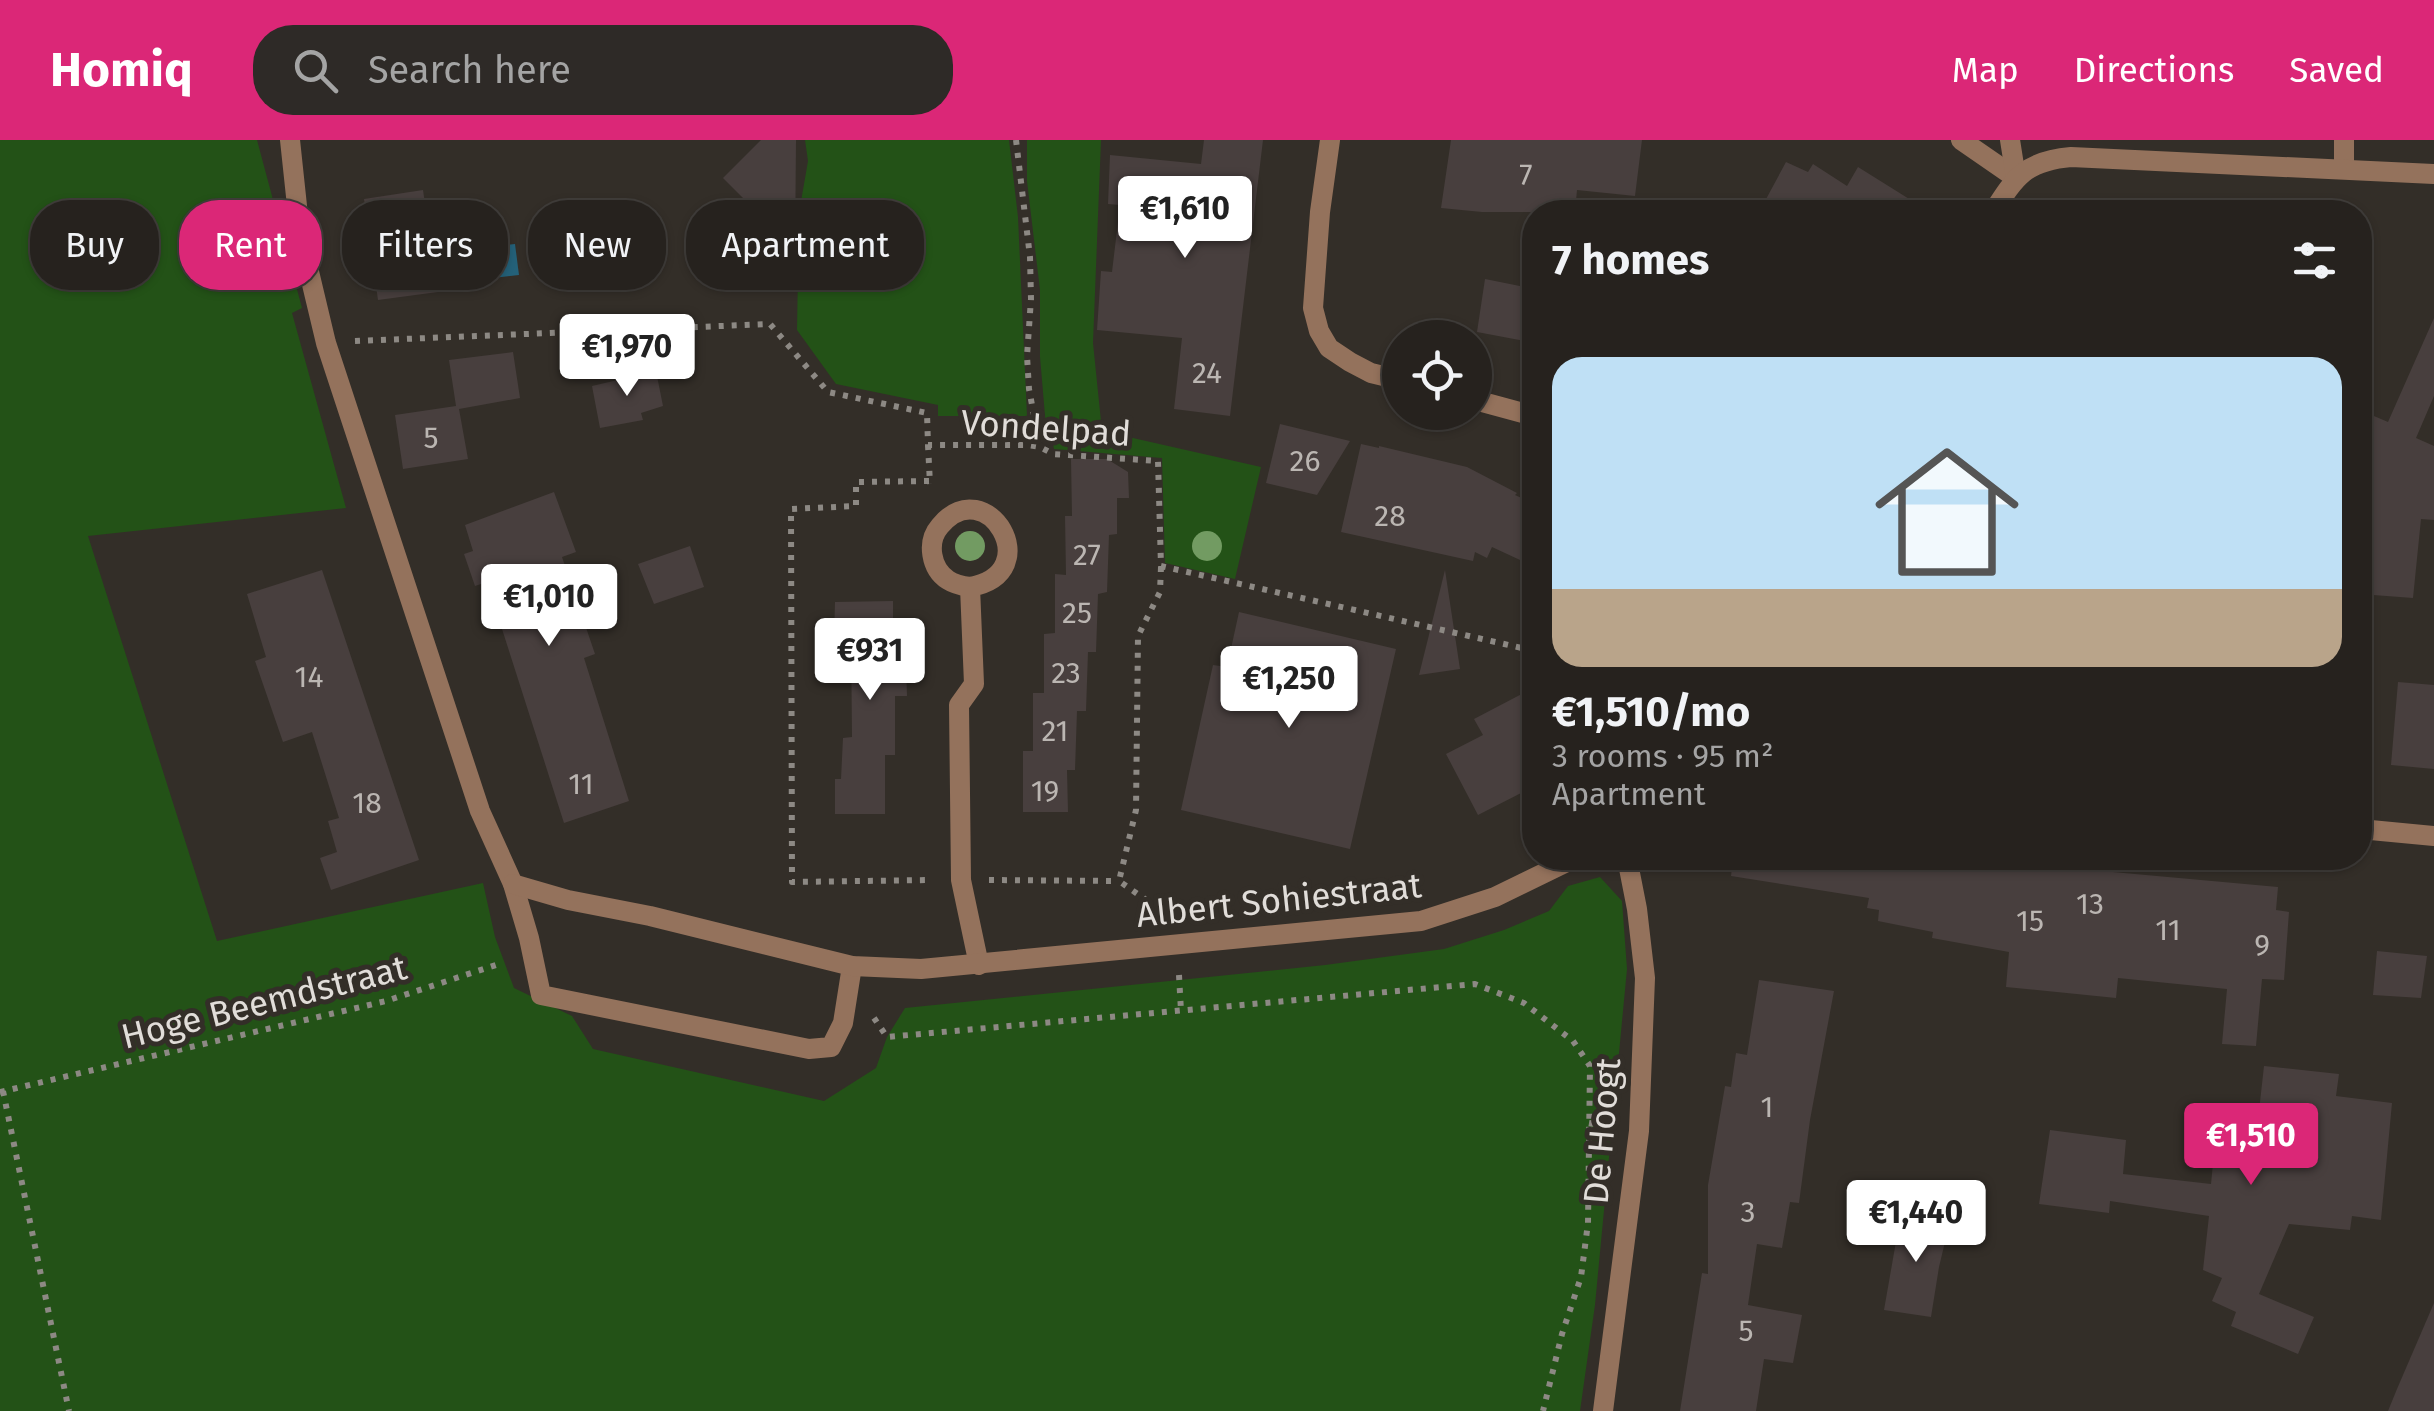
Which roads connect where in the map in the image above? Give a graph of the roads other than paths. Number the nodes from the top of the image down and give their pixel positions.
1 (290, 140) edge
2 (1330, 140) edge
3 (1961, 140) edge
4 (2010, 140) edge
5 (2344, 140) edge
6 (2344, 169) junction
7 (2434, 174) edge
8 (2016, 178) junction
9 (2000, 200) edge
10 (1382, 376) edge
11 (1492, 405) edge
12 (1522, 413) edge
13 (970, 587) junction
14 (2372, 830) edge
15 (2434, 836) edge
16 (1551, 870) edge
17 (1630, 870) edge
18 (512, 884) junction
19 (978, 965) junction
20 (852, 966) junction
21 (1602, 1411) edge

1 - 18 street
2 - 10 street
3 - 8 street
4 - 8 street
5 - 6 street
6 - 7 street
6 - 8 street
8 - 9 street
11 - 12 street
13 - 13 street
13 - 19 street
14 - 15 street
16 - 19 street, Albert Sohiestraat
17 - 21 street, De Hoogt
18 - 20 street, Albert Sohiestraat
18 - 20 street
19 - 20 street, Albert Sohiestraat

